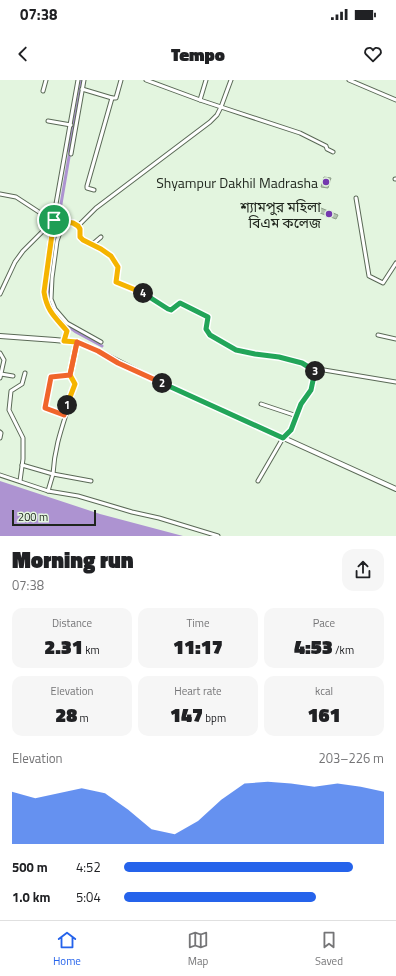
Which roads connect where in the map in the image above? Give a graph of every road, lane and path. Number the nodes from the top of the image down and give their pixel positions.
1 (46, 80) edge
2 (78, 80) edge
3 (84, 80) edge
4 (121, 80) edge
5 (146, 80) edge
6 (206, 80) edge
7 (231, 80) edge
8 (349, 80) edge
9 (82, 89) junction
10 (43, 91) dead end
11 (112, 98) junction
12 (200, 100) junction
13 (396, 100) edge
14 (221, 107) junction
15 (48, 121) dead end
16 (71, 125) junction
17 (333, 152) dead end
18 (71, 154) dead end
19 (94, 190) dead end
20 (0, 194) edge
21 (356, 198) dead end
22 (55, 219) junction
23 (62, 221) junction
24 (78, 226) junction
25 (101, 237) dead end
26 (89, 244) junction
27 (396, 263) edge
28 (50, 275) junction
29 (0, 294) edge
30 (378, 335) dead end
31 (0, 336) edge
32 (396, 339) edge
33 (64, 341) junction
34 (77, 342) junction
35 (101, 342) dead end
36 (0, 353) edge
37 (316, 370) junction
38 (25, 373) dead end
39 (1, 374) junction
40 (70, 375) junction
41 (13, 376) dead end
42 (0, 378) edge
43 (396, 382) edge
44 (261, 404) dead end
45 (64, 415) junction
46 (297, 416) junction
47 (0, 432) edge
48 (0, 438) edge
49 (283, 438) junction
50 (22, 465) junction
51 (53, 474) junction
52 (0, 475) edge
53 (20, 481) junction
54 (91, 481) dead end
55 (258, 481) dead end
56 (396, 489) edge
57 (48, 491) junction
58 (218, 536) edge

1 - 10 street
2 - 16 street
3 - 9 street
4 - 11 street
5 - 12 street
6 - 12 street
7 - 14 street
8 - 13 street
9 - 11 street
9 - 18 street
11 - 19 street
12 - 14 street
14 - 17 street
14 - 24 street
15 - 16 street
16 - 22 street
20 - 22 street
21 - 27 street
22 - 23 street
22 - 28 street
22 - 29 street
23 - 24 street
23 - 28 street
24 - 26 street
25 - 26 street
26 - 37 street
28 - 33 street
28 - 35 street
30 - 32 street
31 - 33 street
33 - 34 street
34 - 40 street
34 - 49 street
36 - 39 street
37 - 43 street
37 - 46 street
38 - 50 street
39 - 41 street
39 - 42 street
40 - 45 street
40 - 45 street
44 - 46 street
45 - 51 street
46 - 49 street
47 - 48 street
49 - 55 street
49 - 56 street
50 - 51 street
50 - 53 street
51 - 54 street
51 - 57 street
52 - 53 street
53 - 57 street
57 - 58 street

